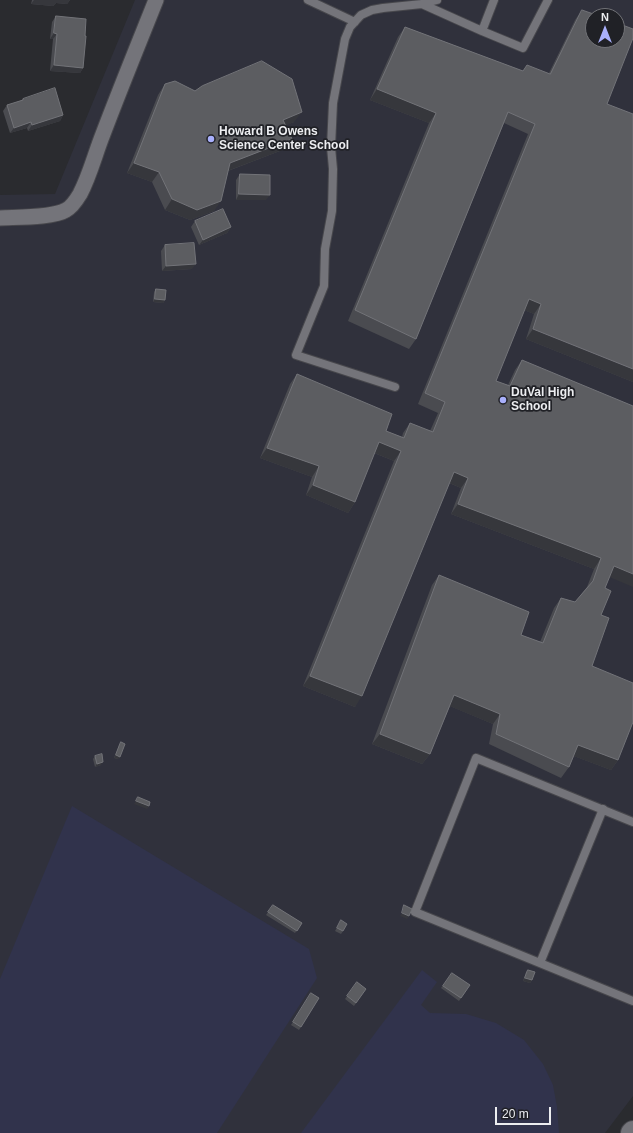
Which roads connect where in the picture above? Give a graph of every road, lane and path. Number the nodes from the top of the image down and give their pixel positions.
1 (156, 0) edge
2 (308, 0) edge
3 (437, 0) edge
4 (494, 0) edge
5 (548, 0) edge
6 (422, 4) junction
7 (355, 22) junction
8 (482, 31) junction
9 (0, 218) edge
10 (395, 387) dead end
11 (603, 809) junction
12 (633, 822) edge
13 (540, 963) junction
14 (633, 1001) edge

1 - 9 street
2 - 7 lane
3 - 6 lane
4 - 8 lane
5 - 8 lane
6 - 7 lane
6 - 8 lane
7 - 10 lane
11 - 12 lane
11 - 13 lane
11 - 13 lane
13 - 14 lane

